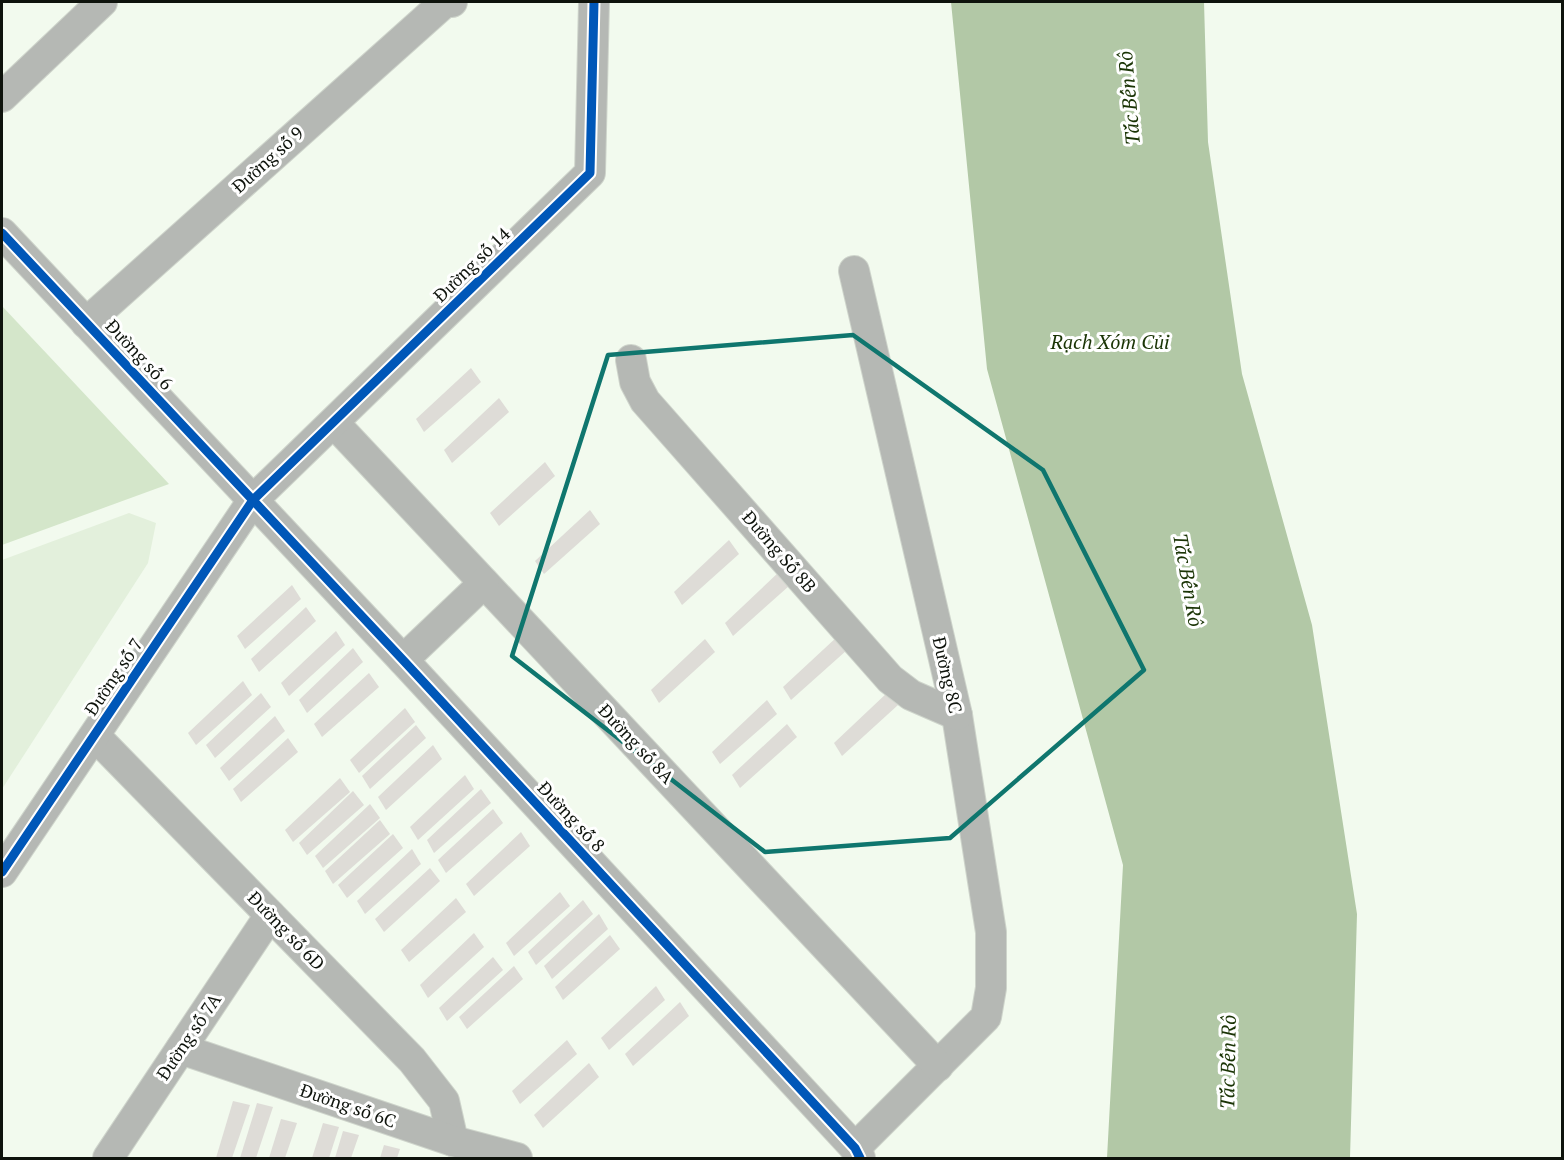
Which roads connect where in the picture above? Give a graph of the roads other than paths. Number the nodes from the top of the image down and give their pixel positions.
1 (102, 2) edge
2 (452, 2) edge
3 (594, 2) edge
4 (4, 90) edge
5 (2, 233) edge
6 (854, 271) dead end
7 (86, 323) junction
8 (631, 360) dead end
9 (334, 423) junction
10 (253, 500) junction
11 (484, 583) junction
12 (403, 660) junction
13 (957, 715) junction
14 (95, 735) junction
15 (2, 872) edge
16 (270, 915) junction
17 (181, 1049) junction
18 (938, 1066) junction
19 (453, 1141) junction
20 (858, 1153) edge
21 (108, 1158) edge
22 (517, 1158) edge

1 - 4 street
2 - 7 street, Đường số 9
3 - 9 street, Đường số 14
5 - 7 street, Đường số 6
6 - 13 street, Đường 8C
7 - 10 street, Đường số 6
8 - 13 street, Đường Số 8B
9 - 10 street, Đường số 14
9 - 11 street, Đường số 8A
10 - 12 street, Đường số 8
10 - 14 street, Đường số 7
11 - 12 street
11 - 18 street, Đường số 8A
12 - 20 street, Đường số 8
13 - 18 street, Đường 8C
14 - 15 street, Đường số 7
14 - 16 street, Đường số 6D
16 - 17 street, Đường số 7A
16 - 19 street, Đường số 6D
17 - 19 street, Đường số 6C
17 - 21 street, Đường số 7A
18 - 20 street, Đường 8C
19 - 22 street, Đường số 6C

